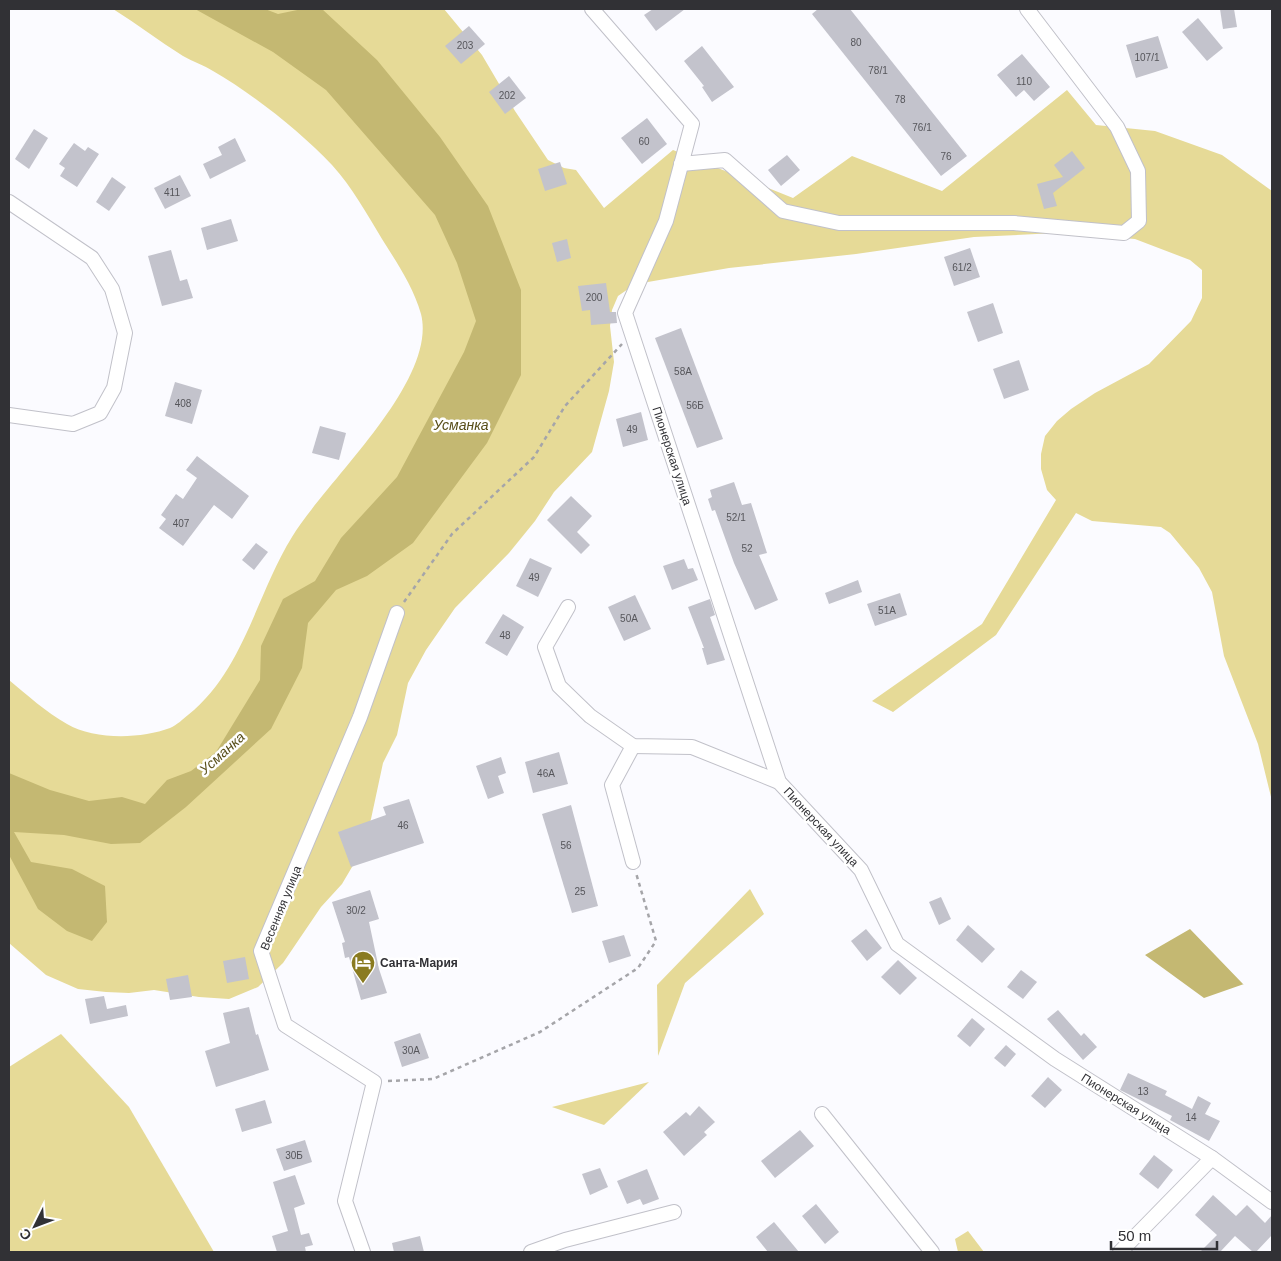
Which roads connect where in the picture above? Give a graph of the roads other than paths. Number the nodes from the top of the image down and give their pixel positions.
1 (592, 9) edge
2 (1027, 9) edge
3 (681, 164) junction
4 (9, 202) edge
5 (9, 415) edge
6 (568, 606) dead end
7 (397, 613) road end
8 (633, 746) junction
9 (779, 782) junction
10 (633, 862) road end
11 (822, 1114) dead end
12 (1212, 1158) junction
13 (1272, 1202) edge
14 (674, 1212) dead end
15 (363, 1252) edge
16 (530, 1252) edge
17 (932, 1252) edge
18 (1120, 1252) edge

1 - 3 street, Пионерская улица
2 - 3 street
3 - 9 street, Пионерская улица
4 - 5 street
6 - 8 street
7 - 15 street, Весенняя улица
8 - 9 street
8 - 10 street
9 - 12 street, Пионерская улица
11 - 17 street
12 - 13 street, Пионерская улица
12 - 18 street
14 - 16 street

